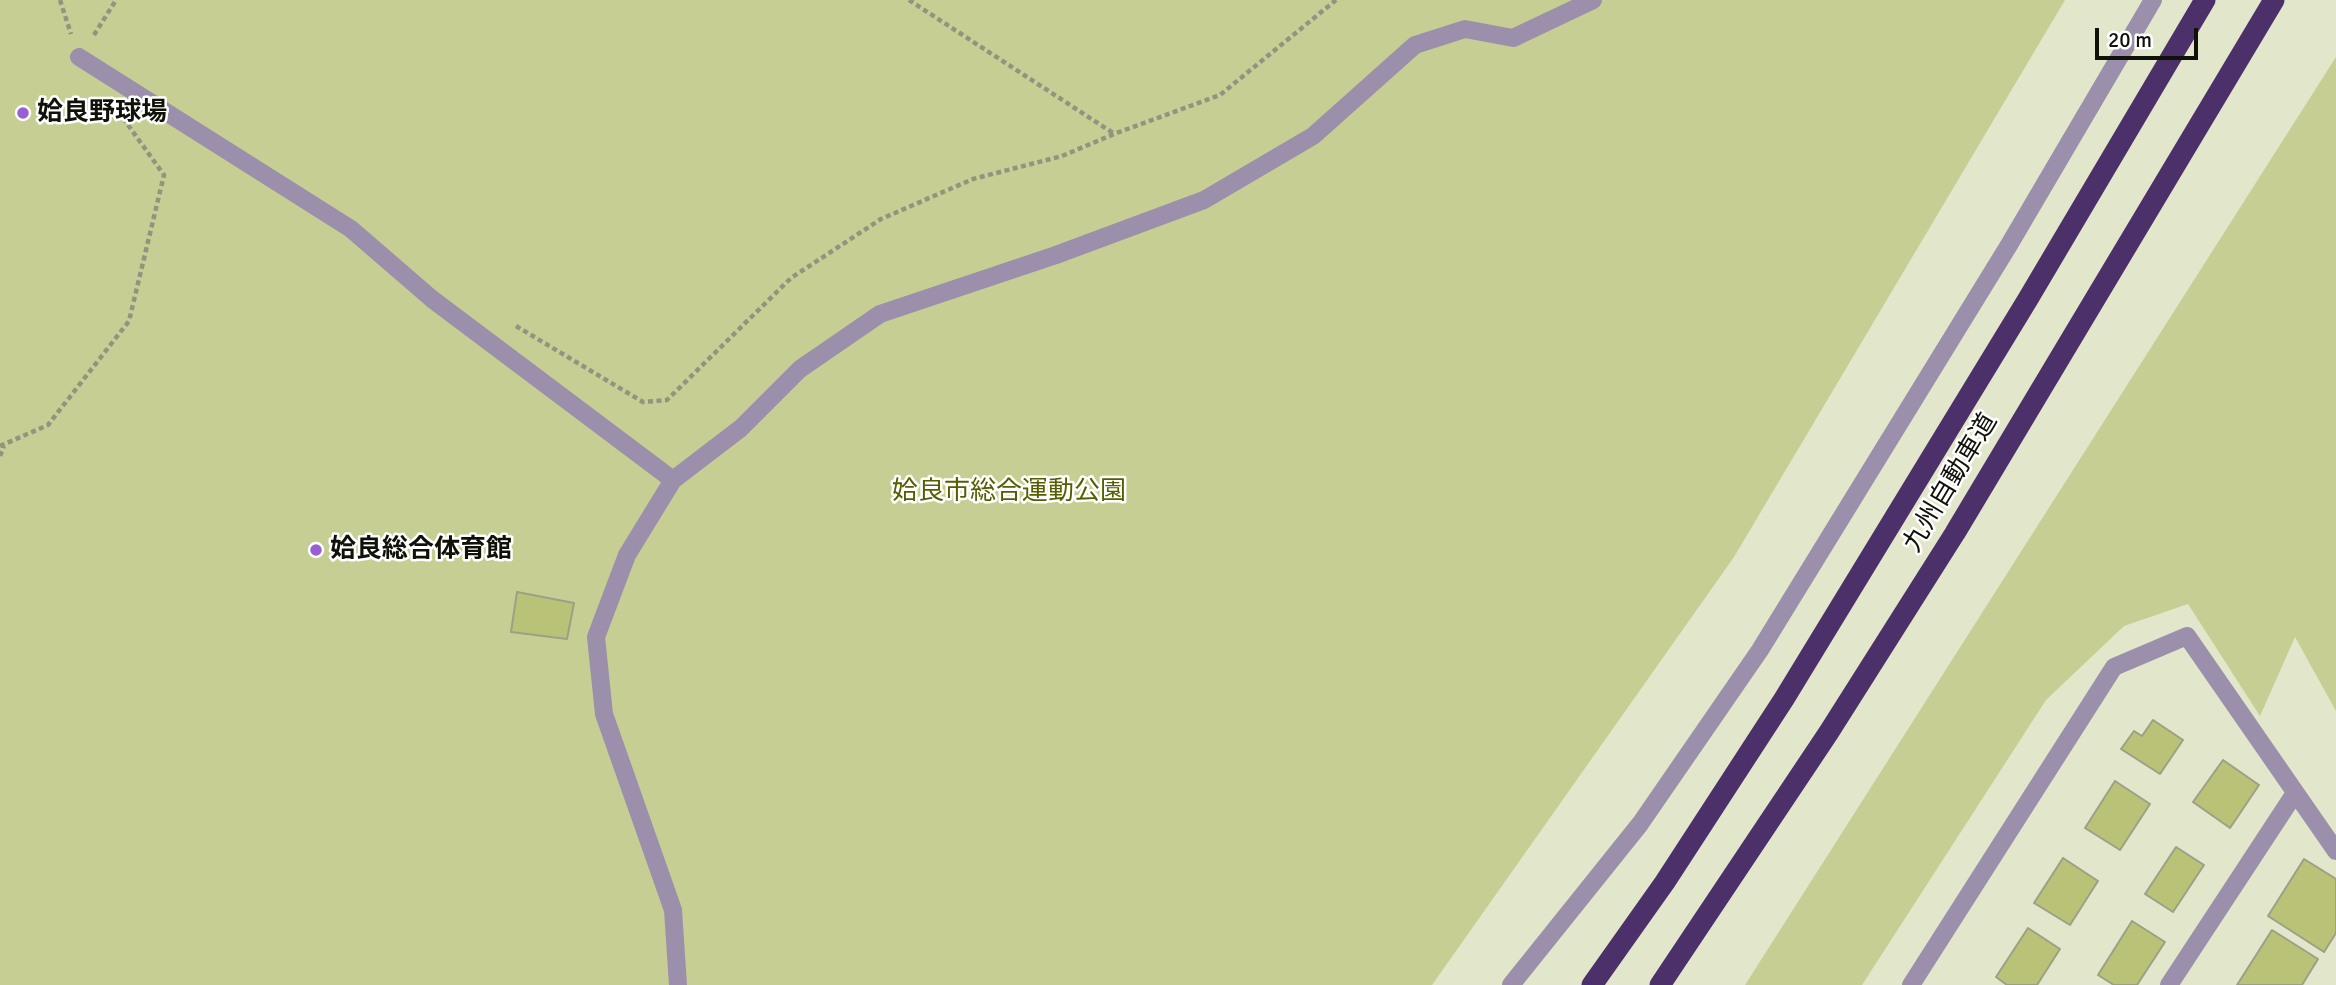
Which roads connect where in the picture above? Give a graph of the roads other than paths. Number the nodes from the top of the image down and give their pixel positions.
1 (1593, 0) edge
2 (2152, 0) edge
3 (2205, 0) edge
4 (2274, 0) edge
5 (79, 57) road end
6 (673, 480) junction
7 (2295, 793) junction
8 (2336, 851) edge
9 (678, 985) edge
10 (1511, 985) edge
11 (1592, 985) edge
12 (1660, 985) edge
13 (1911, 985) edge
14 (2169, 985) edge

1 - 6 street
2 - 10 street
3 - 11 highway, 九州自動車道
4 - 12 highway, 九州自動車道
5 - 6 street
6 - 9 street
7 - 8 street
7 - 13 street
7 - 14 street

